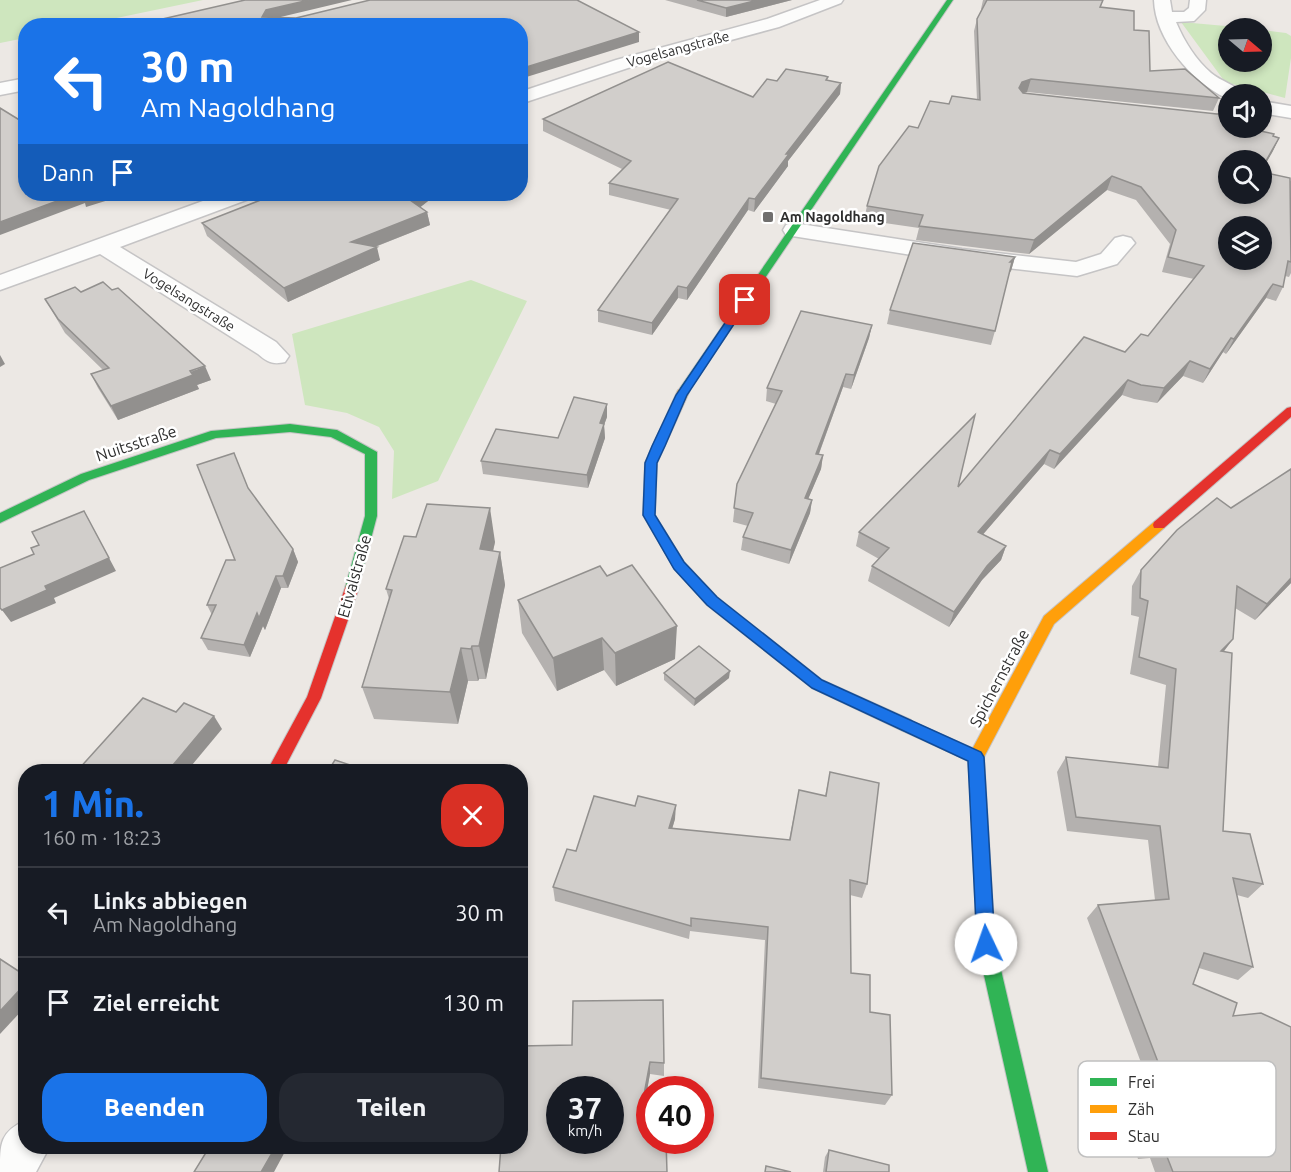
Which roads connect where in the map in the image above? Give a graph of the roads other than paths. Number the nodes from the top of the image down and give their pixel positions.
1 (835, 0) edge
2 (950, 0) edge
3 (1198, 0) edge
4 (1164, 8) edge
5 (1218, 85) edge
6 (18, 86) edge
7 (0, 89) edge
8 (528, 95) edge
9 (1272, 109) edge
10 (1291, 112) edge
11 (223, 201) edge
12 (794, 230) junction
13 (1123, 243) dead end
14 (101, 245) junction
15 (0, 284) edge
16 (276, 356) dead end
17 (1291, 411) edge
18 (290, 428) joint
19 (0, 518) edge
20 (976, 757) junction
21 (279, 764) edge
22 (19, 1154) edge
23 (6, 1172) edge
24 (1038, 1172) edge

1 - 8 street, Vogelsangstraße
2 - 12 street
3 - 4 street
4 - 5 street
6 - 7 street
9 - 10 street
11 - 14 street
12 - 13 street
12 - 20 street
14 - 15 street
14 - 16 street, Vogelsangstraße
17 - 20 street, Spichernstraße
18 - 19 street, Nuitsstraße
18 - 21 street, Etivalstraße
20 - 24 street
22 - 23 street

